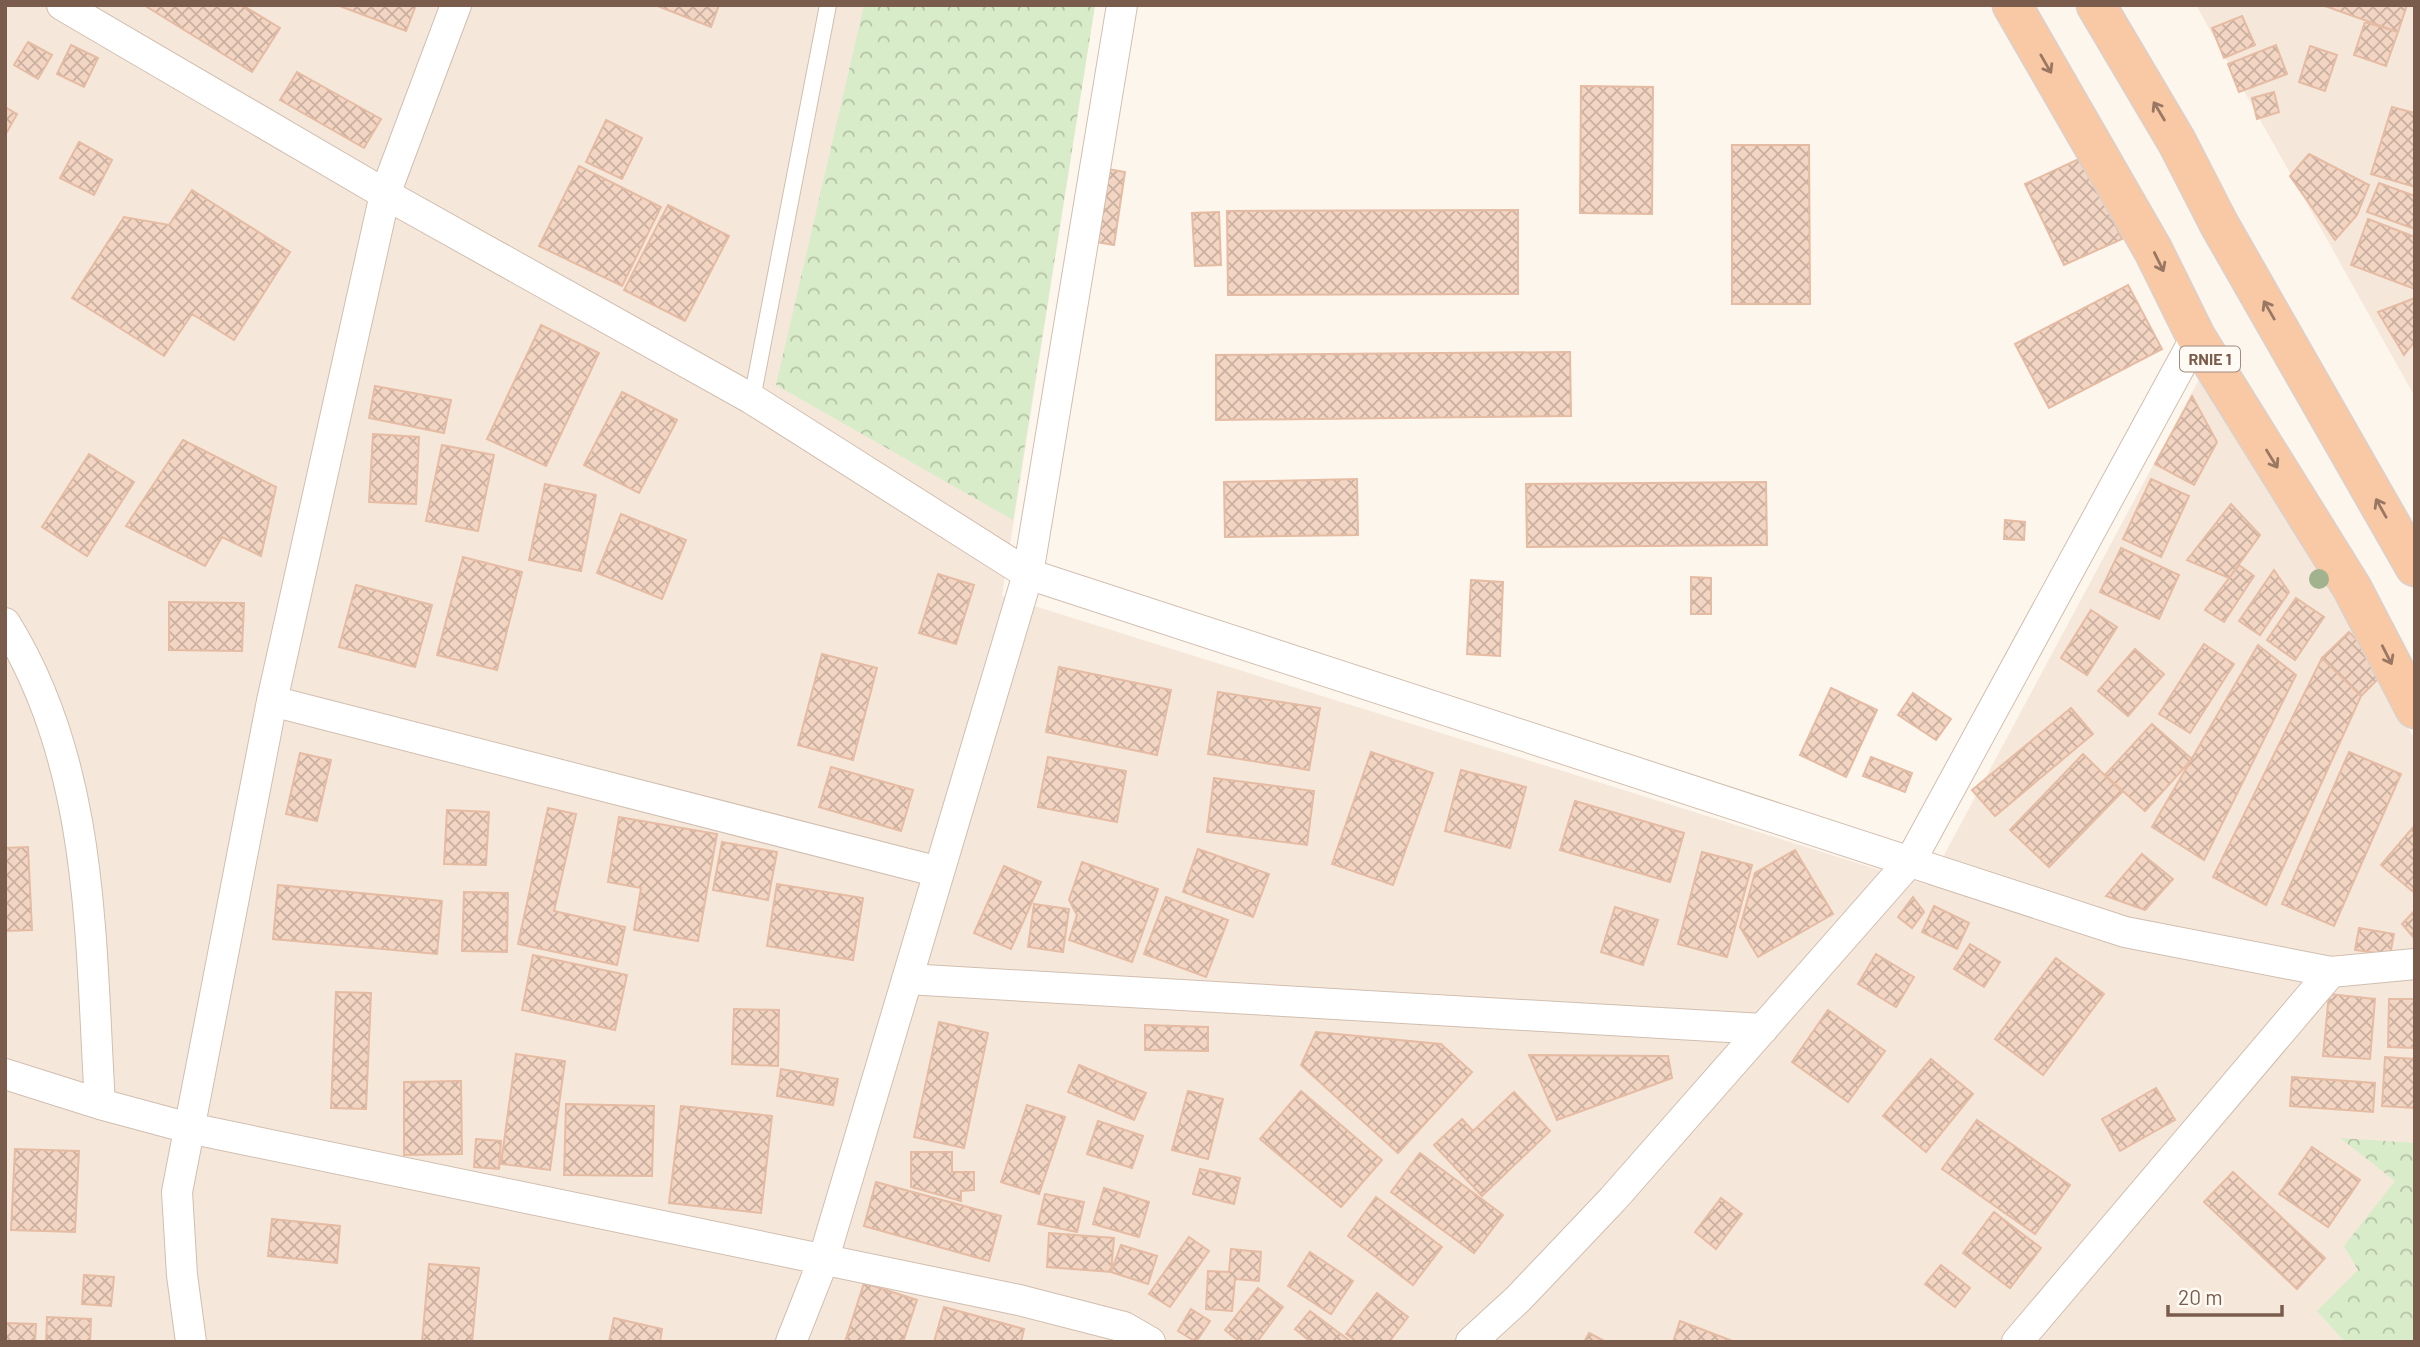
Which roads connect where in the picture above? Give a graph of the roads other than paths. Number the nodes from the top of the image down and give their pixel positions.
1 (62, 5) edge
2 (456, 5) edge
3 (828, 5) edge
4 (1122, 5) edge
5 (2012, 5) edge
6 (2096, 5) edge
7 (385, 194) junction
8 (2196, 337) junction
9 (752, 399) junction
10 (2415, 568) edge
11 (1028, 574) junction
12 (5, 624) edge
13 (272, 701) junction
14 (2415, 709) edge
15 (1911, 860) junction
16 (939, 872) junction
17 (2415, 964) edge
18 (2331, 972) junction
19 (907, 979) junction
20 (1763, 1029) junction
21 (5, 1074) edge
22 (100, 1104) junction
23 (189, 1128) junction
24 (823, 1261) junction
25 (191, 1342) edge
26 (792, 1342) edge
27 (1150, 1342) edge
28 (1471, 1342) edge
29 (2017, 1342) edge

1 - 7 street
2 - 7 street
3 - 9 lane
4 - 11 street
5 -> 8 highway, RNIE 1
10 -> 6 highway
7 - 9 street
7 - 13 street
8 -> 14 highway, RNIE 1
8 - 15 street
9 - 11 street
11 - 15 street
11 - 16 street
12 - 22 street
13 - 16 street
13 - 23 street
15 - 18 street
15 - 20 street
16 - 19 street
17 - 18 street
18 - 29 street
19 - 20 street
19 - 24 street
20 - 28 street
21 - 22 street
22 - 23 street
23 - 24 street
23 - 25 street
24 - 26 street
24 - 27 street

